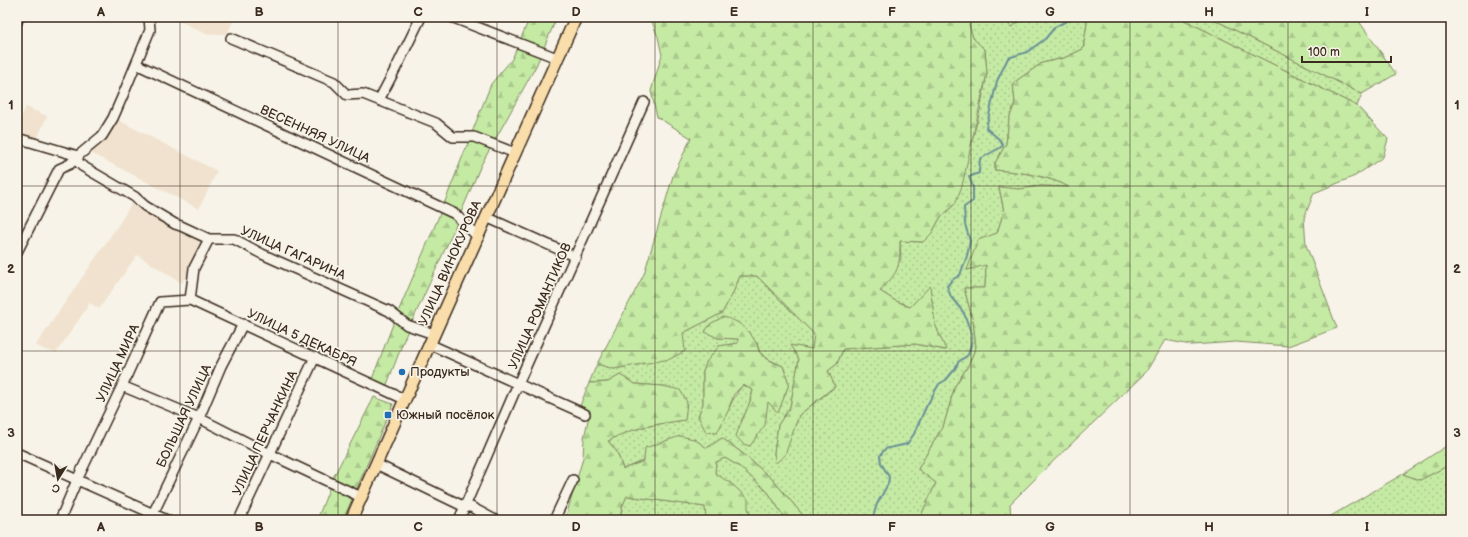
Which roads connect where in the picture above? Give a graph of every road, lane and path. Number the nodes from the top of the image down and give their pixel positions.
1 (19, 17) edge
2 (149, 17) edge
3 (421, 17) edge
4 (451, 17) edge
5 (576, 17) edge
6 (17, 22) edge
7 (231, 38) dead end
8 (557, 58) junction
9 (136, 64) junction
10 (379, 100) junction
11 (644, 102) dead end
12 (17, 138) edge
13 (515, 153) junction
14 (78, 156) junction
15 (486, 217) junction
16 (477, 236) junction
17 (210, 239) junction
18 (17, 252) edge
19 (576, 257) junction
20 (190, 300) junction
21 (243, 324) junction
22 (432, 339) junction
23 (315, 358) junction
24 (518, 384) junction
25 (122, 386) junction
26 (404, 399) junction
27 (585, 414) dead end
28 (199, 418) junction
29 (17, 453) edge
30 (270, 454) junction
31 (376, 464) junction
32 (77, 480) junction
33 (573, 480) dead end
34 (361, 498) junction
35 (465, 507) junction
36 (151, 517) edge
37 (60, 520) edge
38 (167, 520) edge
39 (239, 520) edge
40 (351, 520) edge
41 (460, 520) edge
42 (496, 520) edge
43 (554, 520) edge

1 - 6 street
2 - 9 street
3 - 10 street
4 - 8 street
5 - 8 main road, УЛИЦА ВИНОКУРОВА
7 - 10 street
8 - 13 main road, УЛИЦА ВИНОКУРОВА
9 - 14 street
9 - 16 street, ВЕСЕННЯЯ УЛИЦА
10 - 13 street
11 - 19 street, УЛИЦА РОМАНТИКОВ
12 - 14 street
13 - 15 main road, УЛИЦА ВИНОКУРОВА
14 - 17 street, УЛИЦА ГАГАРИНА
14 - 18 street
15 - 16 main road, УЛИЦА ВИНОКУРОВА
15 - 19 street
16 - 22 main road, УЛИЦА ВИНОКУРОВА
17 - 20 street
17 - 22 street, УЛИЦА ГАГАРИНА
19 - 24 street, УЛИЦА РОМАНТИКОВ
20 - 21 street, УЛИЦА 5 ДЕКАБРЯ
20 - 25 street, УЛИЦА МИРА
21 - 23 street, УЛИЦА 5 ДЕКАБРЯ
21 - 28 street, БОЛЬШАЯ УЛИЦА
22 - 24 street, УЛИЦА ГАГАРИНА
22 - 26 main road, УЛИЦА ВИНОКУРОВА
23 - 26 street, УЛИЦА 5 ДЕКАБРЯ
23 - 30 street, УЛИЦА ПЕРЧАНКИНА
24 - 27 street, УЛИЦА ГАГАРИНА
24 - 35 street, УЛИЦА РОМАНТИКОВ
25 - 28 street
25 - 32 street, УЛИЦА МИРА
26 - 31 main road, УЛИЦА ВИНОКУРОВА
28 - 30 street
28 - 36 street, БОЛЬШАЯ УЛИЦА
29 - 32 street
30 - 34 street
30 - 39 street, УЛИЦА ПЕРЧАНКИНА
31 - 34 main road, УЛИЦА ВИНОКУРОВА
31 - 35 street
32 - 36 street
32 - 37 street, УЛИЦА МИРА
33 - 43 street
34 - 40 main road, УЛИЦА ВИНОКУРОВА
35 - 41 street, УЛИЦА РОМАНТИКОВ
35 - 42 street
36 - 38 street

